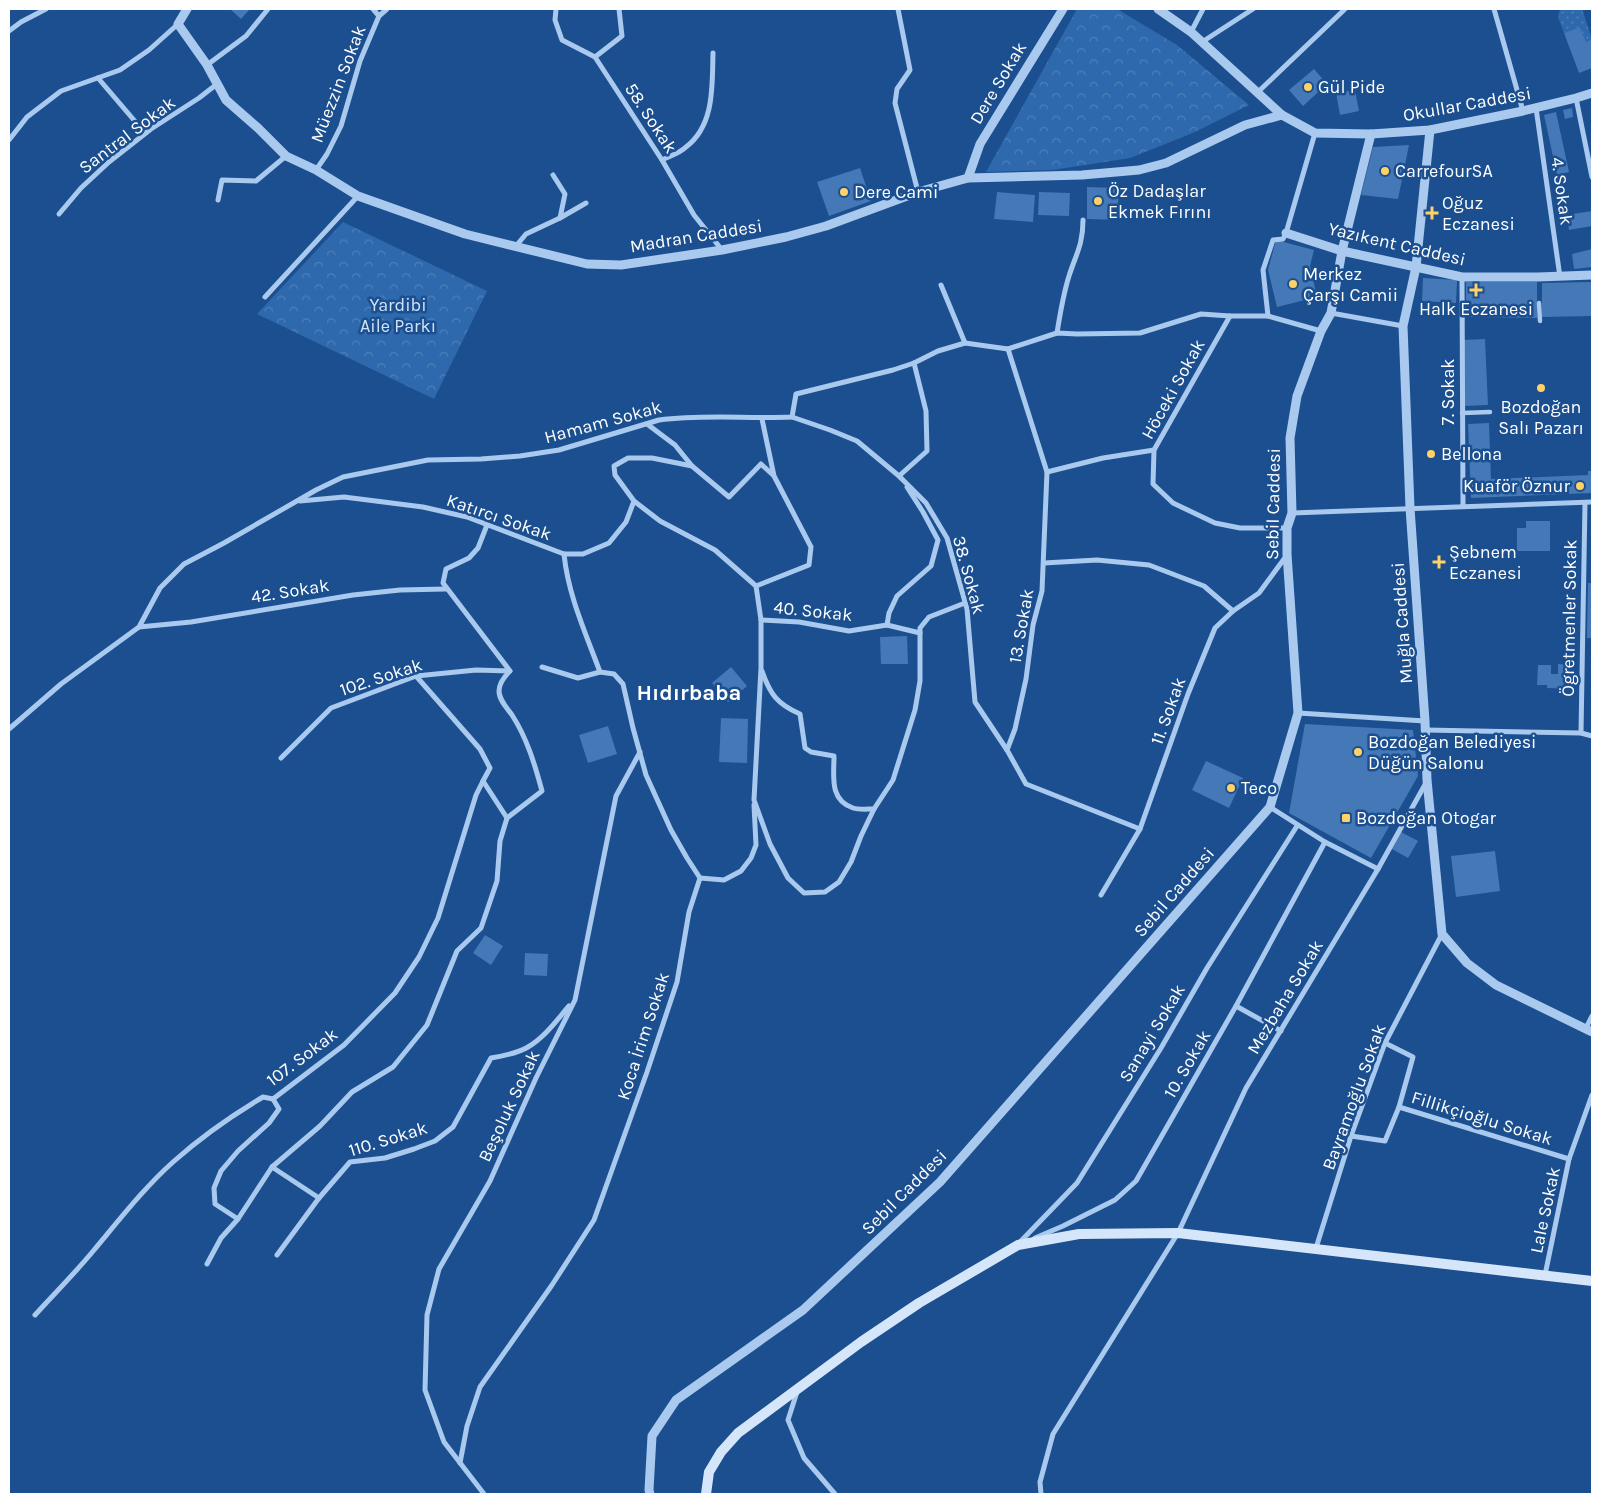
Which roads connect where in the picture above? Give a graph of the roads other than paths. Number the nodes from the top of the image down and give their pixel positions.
1 (46, 9) edge
2 (187, 9) edge
3 (268, 9) edge
4 (373, 9) edge
5 (387, 9) edge
6 (556, 9) edge
7 (620, 9) edge
8 (898, 9) edge
9 (1063, 9) edge
10 (1158, 9) edge
11 (1203, 9) edge
12 (1253, 9) edge
13 (1344, 9) edge
14 (1494, 9) edge
15 (379, 16) junction
16 (178, 24) junction
17 (9, 31) edge
18 (1191, 32) junction
19 (1202, 42) junction
20 (713, 53) dead end
21 (595, 57) junction
22 (207, 65) junction
23 (98, 78) junction
24 (217, 84) junction
25 (1258, 92) junction
26 (1592, 93) edge
27 (1576, 98) junction
28 (1536, 108) junction
29 (1523, 112) junction
30 (1282, 115) junction
31 (1430, 130) junction
32 (145, 133) junction
33 (1315, 133) junction
34 (1371, 134) junction
35 (9, 140) edge
36 (286, 156) junction
37 (662, 160) junction
38 (316, 170) junction
39 (553, 175) dead end
40 (1592, 177) edge
41 (968, 178) junction
42 (918, 192) junction
43 (358, 196) junction
44 (218, 200) dead end
45 (586, 203) dead end
46 (59, 214) dead end
47 (560, 218) junction
48 (1083, 220) dead end
49 (1286, 233) junction
50 (515, 247) junction
51 (722, 250) junction
52 (1342, 251) junction
53 (1416, 267) junction
54 (1592, 275) edge
55 (1462, 277) junction
56 (1560, 277) junction
57 (941, 285) dead end
58 (265, 297) dead end
59 (1540, 303) dead end
60 (1332, 313) junction
61 (1230, 316) junction
62 (1268, 316) junction
63 (1540, 321) dead end
64 (1403, 326) junction
65 (1321, 331) junction
66 (1057, 333) junction
67 (965, 343) junction
68 (1008, 348) junction
69 (914, 363) junction
70 (1490, 412) dead end
71 (1462, 413) junction
72 (792, 417) junction
73 (762, 419) junction
74 (647, 424) junction
75 (1154, 450) junction
76 (692, 466) junction
77 (1047, 472) junction
78 (774, 476) junction
79 (899, 476) junction
80 (299, 501) junction
81 (634, 501) junction
82 (1592, 502) edge
83 (1585, 503) junction
84 (1463, 506) junction
85 (1410, 508) junction
86 (1292, 514) junction
87 (487, 525) junction
88 (1287, 528) junction
89 (564, 554) junction
90 (1287, 554) junction
91 (1044, 563) junction
92 (756, 586) junction
93 (446, 588) junction
94 (965, 603) junction
95 (1233, 611) junction
96 (762, 620) junction
97 (887, 625) junction
98 (139, 627) junction
99 (920, 633) junction
100 (542, 667) dead end
101 (761, 668) junction
102 (510, 671) junction
103 (600, 672) junction
104 (416, 676) junction
105 (1298, 713) junction
106 (1426, 725) junction
107 (9, 729) edge
108 (1581, 734) junction
109 (1592, 736) edge
110 (1006, 750) junction
111 (640, 752) junction
112 (281, 758) dead end
113 (1427, 780) junction
114 (484, 781) junction
115 (754, 800) junction
116 (1270, 807) junction
117 (874, 809) junction
118 (506, 818) junction
119 (1297, 826) junction
120 (1140, 829) junction
121 (1325, 842) junction
122 (1378, 869) junction
123 (700, 878) junction
124 (1101, 895) dead end
125 (1442, 934) junction
126 (575, 1000) junction
127 (1236, 1006) junction
128 (1592, 1016) edge
129 (1589, 1030) edge
130 (1281, 1031) junction
131 (1385, 1043) junction
132 (1592, 1095) edge
133 (273, 1099) junction
134 (1400, 1107) junction
135 (1351, 1136) junction
136 (1569, 1159) junction
137 (272, 1167) junction
138 (319, 1198) junction
139 (238, 1219) junction
140 (1178, 1233) junction
141 (1018, 1245) junction
142 (1316, 1248) junction
143 (277, 1256) dead end
144 (207, 1264) dead end
145 (1545, 1275) junction
146 (1592, 1281) edge
147 (35, 1315) dead end
148 (798, 1389) junction
149 (460, 1464) junction
150 (484, 1494) edge
151 (650, 1494) edge
152 (706, 1494) edge
153 (835, 1494) edge
154 (1041, 1494) edge

1 - 17 street
2 - 16 street
3 - 22 street
4 - 15 street
5 - 15 street, Müezzin Sokak
6 - 21 street, 58. Sokak
7 - 21 street
8 - 42 street
9 - 41 street, Dere Sokak
10 - 18 street
11 - 18 street
12 - 19 street
13 - 25 street
14 - 29 street
15 - 38 street, Müezzin Sokak
16 - 22 street, Madran Caddesi
16 - 23 street
18 - 19 street
19 - 25 street
20 - 37 street
21 - 37 street, 58. Sokak
22 - 24 street, Madran Caddesi
23 - 32 street
23 - 35 street
24 - 32 street, Santral Sokak
24 - 36 street, Madran Caddesi
25 - 30 street
26 - 27 street, Okullar Caddesi
27 - 28 street, Okullar Caddesi
27 - 40 street
28 - 29 street, Okullar Caddesi
28 - 56 street, 4. Sokak
29 - 31 street, Okullar Caddesi
30 - 33 street
30 - 41 street, Madran Caddesi
31 - 34 street, Okullar Caddesi
31 - 53 street, Muğla Caddesi
32 - 46 street, Santral Sokak
33 - 34 street, Okullar Caddesi
33 - 49 street
34 - 52 street, Sebil Caddesi
36 - 38 street, Madran Caddesi
36 - 44 street
37 - 51 street, 58. Sokak
38 - 43 street, Madran Caddesi
39 - 47 street
41 - 42 street, Madran Caddesi
42 - 51 street, Madran Caddesi
43 - 50 street, Madran Caddesi
43 - 58 street
45 - 47 street
47 - 50 street
48 - 66 street
49 - 52 street, Yazıkent Caddesi
49 - 62 street
50 - 51 street, Madran Caddesi
52 - 53 street, Yazıkent Caddesi
52 - 60 street, Sebil Caddesi
53 - 55 street, Yazıkent Caddesi
53 - 64 street, Muğla Caddesi
54 - 56 street, Yazıkent Caddesi
55 - 56 street, Yazıkent Caddesi
55 - 71 street, 7. Sokak
57 - 67 street
59 - 63 street
60 - 64 street
60 - 65 street, Sebil Caddesi
61 - 62 street
61 - 66 street
61 - 75 street, Höceki Sokak
62 - 65 street
64 - 85 street, Muğla Caddesi
65 - 86 street, Sebil Caddesi
66 - 68 street
67 - 68 street
67 - 69 street
68 - 77 street, 13. Sokak
69 - 72 street
69 - 79 street
70 - 71 street
71 - 84 street, 7. Sokak
72 - 73 street, Hamam Sokak
72 - 79 street, 38. Sokak
73 - 74 street, Hamam Sokak
73 - 78 street
74 - 76 street
74 - 80 street, Hamam Sokak
75 - 77 street
75 - 88 street, Höceki Sokak
76 - 78 street
76 - 81 street
77 - 91 street, 13. Sokak
78 - 92 street
79 - 94 street, 38. Sokak
79 - 97 street
80 - 87 street, Katırcı Sokak
80 - 98 street, Hamam Sokak
81 - 89 street, Katırcı Sokak
81 - 92 street
82 - 83 street
83 - 84 street
83 - 108 street, Ögretmenler Sokak
84 - 85 street
85 - 86 street
85 - 106 street, Muğla Caddesi
86 - 88 street, Sebil Caddesi
87 - 89 street, Katırcı Sokak
87 - 93 street
88 - 90 street, Sebil Caddesi
89 - 103 street
90 - 95 street, 11. Sokak
90 - 105 street, Sebil Caddesi
91 - 95 street
91 - 110 street, 13. Sokak
92 - 96 street
93 - 98 street, 42. Sokak
93 - 102 street
94 - 99 street
94 - 110 street, 38. Sokak
95 - 120 street, 11. Sokak
96 - 97 street, 40. Sokak
96 - 101 street
97 - 99 street, 40. Sokak
98 - 107 street, Hamam Sokak
99 - 117 street
100 - 103 street
101 - 115 street
101 - 117 street
102 - 104 street, 102. Sokak
102 - 118 street
103 - 111 street
104 - 112 street, 102. Sokak
104 - 114 street
105 - 106 street
105 - 116 street, Sebil Caddesi
106 - 108 street
106 - 113 street, Muğla Caddesi
108 - 109 street
110 - 120 street
111 - 123 street
111 - 126 street, Beşoluk Sokak
113 - 122 street, Mezbaha Sokak
113 - 125 street, Muğla Caddesi
114 - 118 street
114 - 133 street, 107. Sokak
115 - 117 street
115 - 123 street
116 - 119 street
116 - 151 street, Sebil Caddesi
118 - 137 street
119 - 121 street
119 - 141 street, Sanayi Sokak
120 - 124 street, 11. Sokak
121 - 122 street
121 - 127 street, 10. Sokak
122 - 130 street, Mezbaha Sokak
123 - 149 street, Koca İrim Sokak
125 - 129 street
125 - 131 street, Bayramoğlu Sokak
126 - 138 street, 110. Sokak
126 - 149 street, Beşoluk Sokak
127 - 130 street
127 - 141 street, 10. Sokak
128 - 129 street
130 - 140 street, Mezbaha Sokak
131 - 134 street
131 - 135 street, Bayramoğlu Sokak
132 - 136 street, Lale Sokak
133 - 139 street
133 - 147 street, 107. Sokak
134 - 135 street, Fillikçioğlu Sokak
134 - 136 street, Fillikçioğlu Sokak
135 - 142 street, Bayramoğlu Sokak
136 - 145 street, Lale Sokak
137 - 138 street
137 - 139 street
138 - 143 street, 110. Sokak
139 - 144 street
140 - 141 main road
140 - 142 main road
140 - 154 street, Mezbaha Sokak
141 - 148 main road
142 - 145 main road
145 - 146 main road
148 - 152 main road
148 - 153 street
149 - 150 street, Beşoluk Sokak

